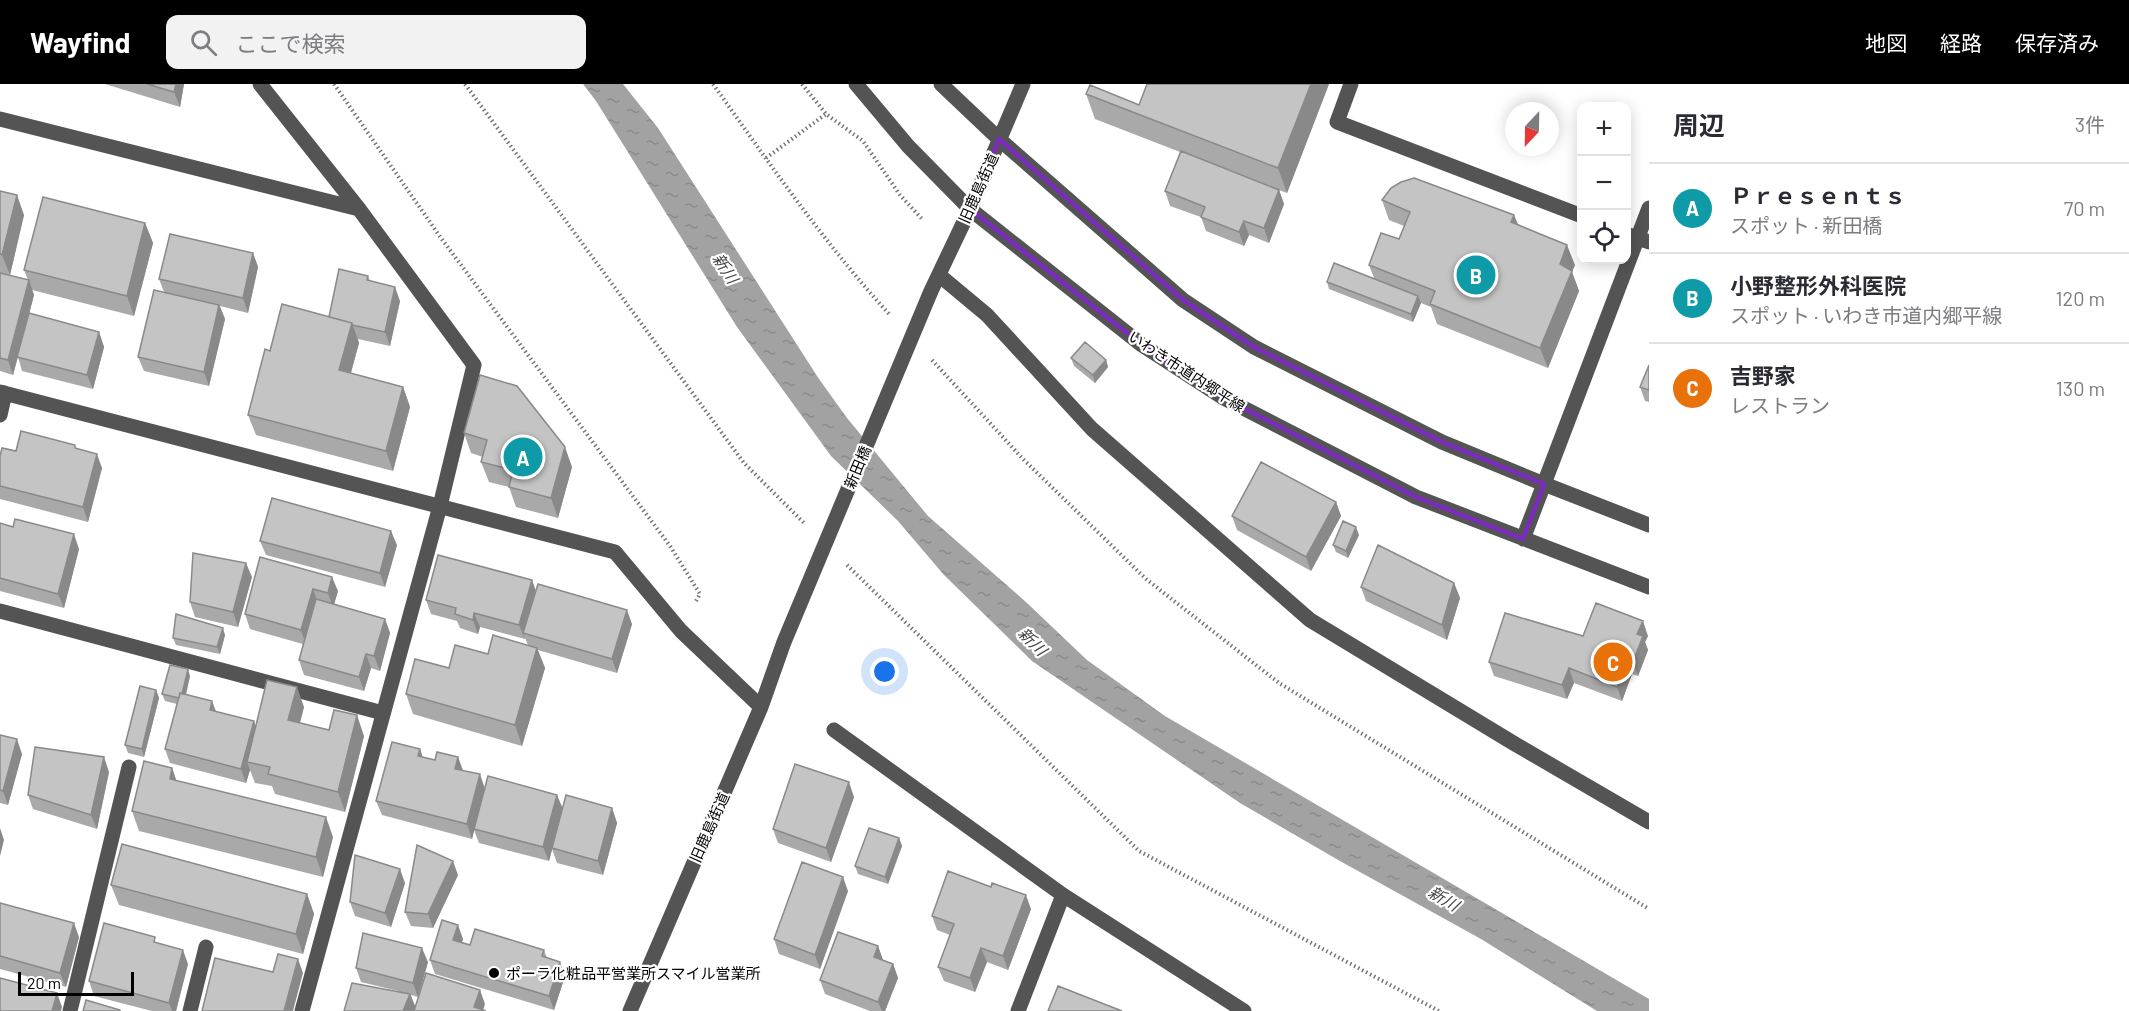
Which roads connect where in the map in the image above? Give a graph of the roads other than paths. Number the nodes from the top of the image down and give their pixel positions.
1 (260, 84) edge
2 (856, 84) edge
3 (941, 84) edge
4 (1023, 84) edge
5 (1351, 84) edge
6 (0, 119) edge
7 (999, 139) junction
8 (1649, 208) edge
9 (359, 209) junction
10 (970, 209) junction
11 (1577, 214) edge
12 (1638, 238) edge
13 (939, 274) junction
14 (931, 291) joint
15 (3, 392) edge
16 (0, 415) edge
17 (1544, 484) junction
18 (440, 506) junction
19 (1649, 525) edge
20 (1523, 539) junction
21 (1649, 587) edge
22 (0, 611) edge
23 (784, 642) joint
24 (761, 707) junction
25 (384, 713) junction
26 (834, 730) dead end
27 (129, 767) dead end
28 (1649, 822) edge
29 (1063, 895) junction
30 (206, 947) dead end
31 (70, 1011) edge
32 (190, 1011) edge
33 (302, 1011) edge
34 (630, 1011) edge
35 (1018, 1011) edge
36 (1245, 1011) edge

1 - 9 street
2 - 10 street, いわき市道内郷平線
3 - 7 street
4 - 7 street, 旧鹿島街道
5 - 11 street
6 - 9 street
7 - 10 street, 旧鹿島街道
7 - 17 street
8 - 12 street
9 - 18 street
10 - 13 street, 旧鹿島街道
10 - 20 street, いわき市道内郷平線
12 - 17 street
13 - 14 street, 旧鹿島街道
13 - 28 street
14 - 23 street, 新田橋
15 - 16 street
15 - 18 street
17 - 19 street
17 - 20 street
18 - 24 street
18 - 25 street
20 - 21 street, いわき市道内郷平線
22 - 25 street
23 - 24 street, 旧鹿島街道
24 - 34 street, 旧鹿島街道
25 - 33 street
26 - 29 street
27 - 31 street
29 - 35 street
29 - 36 street
30 - 32 street

